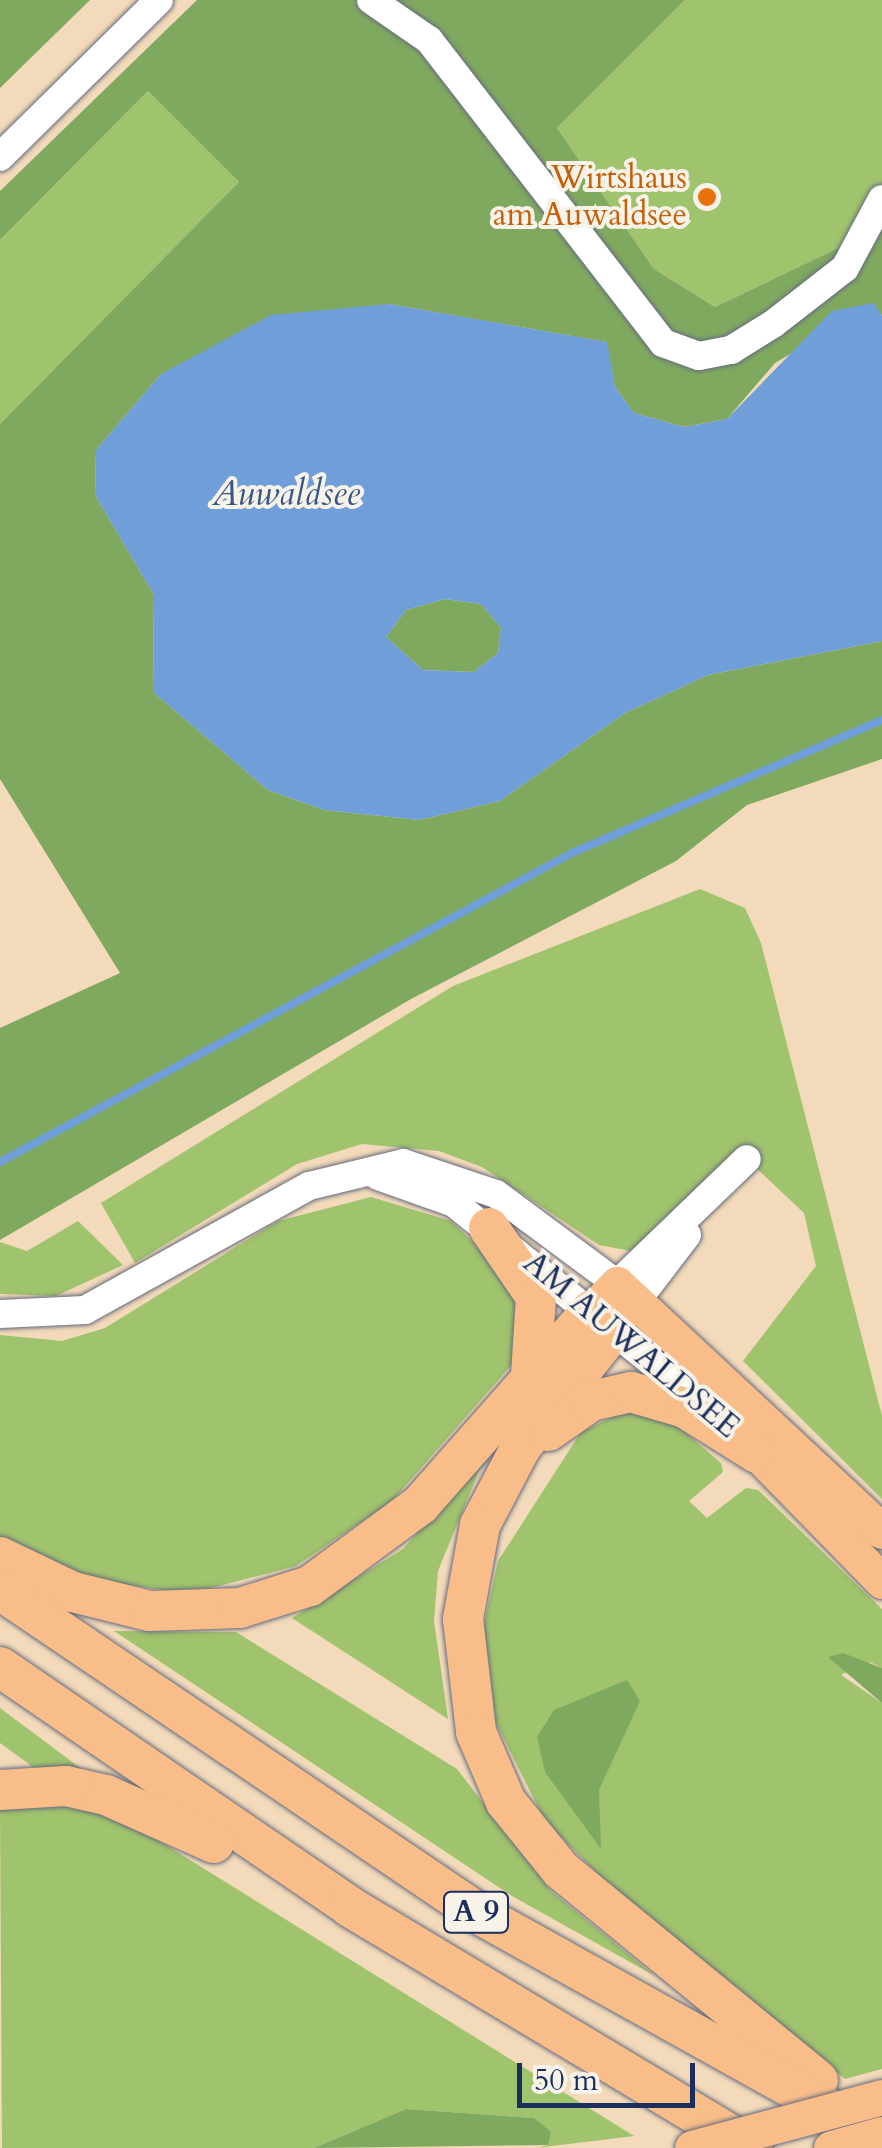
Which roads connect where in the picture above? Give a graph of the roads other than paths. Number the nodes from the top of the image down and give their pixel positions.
1 (159, 0) edge
2 (371, 0) edge
3 (0, 156) edge
4 (882, 199) edge
5 (747, 1160) dead end
6 (341, 1173) junction
7 (489, 1228) junction
8 (616, 1306) junction
9 (0, 1314) edge
10 (531, 1375) junction
11 (757, 1453) junction
12 (502, 1476) junction
13 (882, 1531) edge
14 (0, 1557) edge
15 (882, 1581) edge
16 (0, 1590) edge
17 (0, 1667) edge
18 (0, 1790) edge
19 (350, 1907) junction
20 (882, 2098) edge
21 (882, 2134) edge
22 (692, 2148) edge
23 (752, 2148) edge
24 (831, 2148) edge

1 - 3 street
2 - 4 street
5 - 8 street
6 - 7 street, AM AUWALDSEE
6 - 8 street, AM AUWALDSEE
6 - 9 street, AM AUWALDSEE
7 - 8 street, AM AUWALDSEE
7 - 10 highway
8 - 10 highway
8 - 11 street, AM AUWALDSEE
8 - 12 highway
8 - 13 main road, AM AUWALDSEE
10 - 14 highway
11 - 12 highway
11 - 15 main road, AM AUWALDSEE
12 - 21 highway
16 - 21 highway, A 9
17 - 19 highway, A 9
18 - 19 highway
19 - 23 highway, A 9
20 - 22 main road, bridge
21 - 24 main road, bridge

